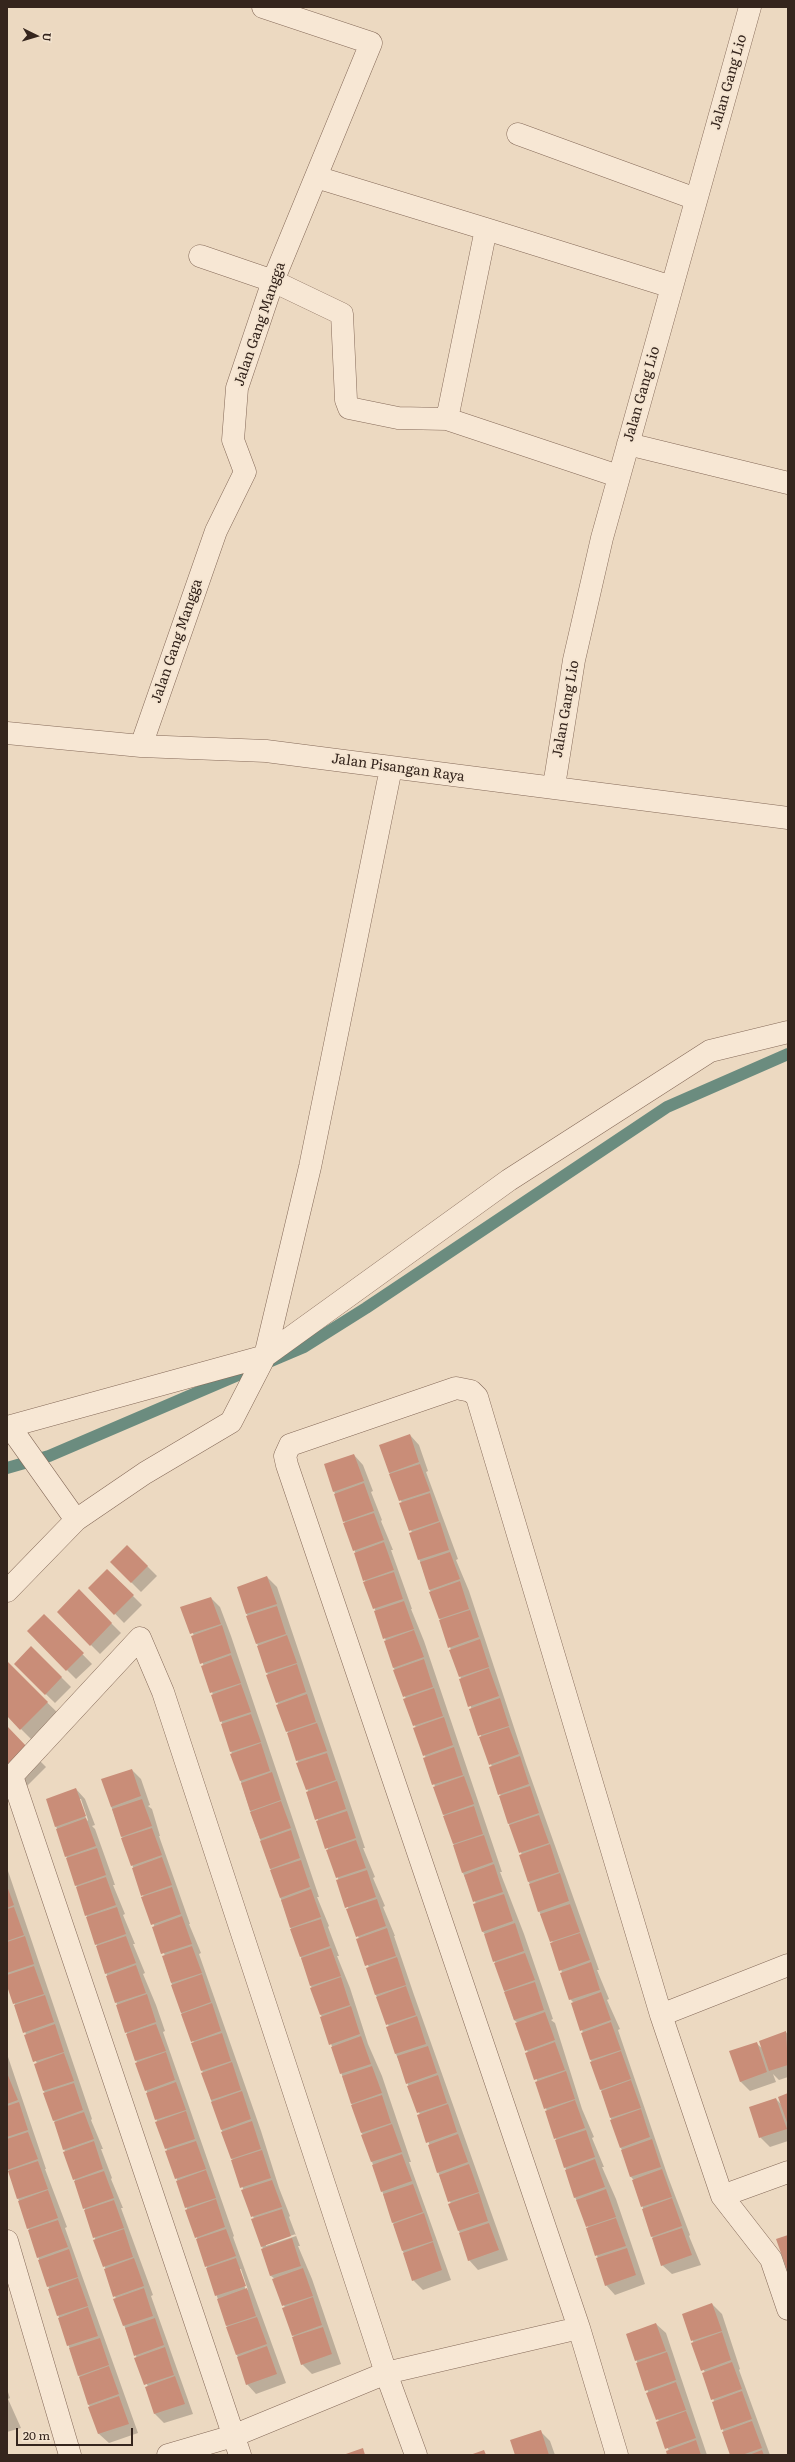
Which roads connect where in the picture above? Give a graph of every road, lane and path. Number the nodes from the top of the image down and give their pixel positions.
1 (263, 7) edge
2 (750, 7) edge
3 (518, 134) dead end
4 (316, 177) junction
5 (696, 200) junction
6 (486, 229) junction
7 (200, 256) dead end
8 (273, 281) junction
9 (672, 288) junction
10 (447, 419) junction
11 (628, 444) junction
12 (618, 476) junction
13 (788, 483) edge
14 (7, 733) edge
15 (141, 746) junction
16 (391, 768) junction
17 (554, 786) junction
18 (788, 818) edge
19 (788, 1032) edge
20 (265, 1356) junction
21 (9, 1427) edge
22 (76, 1520) junction
23 (7, 1591) edge
24 (788, 1965) edge
25 (661, 2015) junction
26 (788, 2172) edge
27 (722, 2196) junction
28 (7, 2241) edge
29 (788, 2309) edge
30 (579, 2328) junction
31 (386, 2373) junction
32 (236, 2446) edge
33 (70, 2455) edge
34 (168, 2455) edge
35 (416, 2455) edge
36 (617, 2455) edge

1 - 4 street, Jalan Gang Mangga
2 - 5 street, Jalan Gang Lio
3 - 5 street
4 - 6 street
4 - 8 street, Jalan Gang Mangga
5 - 9 street, Jalan Gang Lio
6 - 9 street
6 - 10 street
7 - 8 street
8 - 10 street
8 - 15 street, Jalan Gang Mangga
9 - 11 street, Jalan Gang Lio
10 - 12 street
11 - 12 street, Jalan Gang Lio
11 - 13 street
12 - 17 street, Jalan Gang Lio
14 - 15 street, Jalan Pisangan Raya
15 - 16 street, Jalan Pisangan Raya
16 - 17 street, Jalan Pisangan Raya
16 - 20 street
17 - 18 street, Jalan Pisangan Raya
19 - 20 street
20 - 21 street
20 - 22 street
21 - 22 street
22 - 23 street
24 - 25 street
25 - 27 street
25 - 30 street
26 - 27 street
27 - 29 street
28 - 33 street
30 - 31 street
30 - 36 street
31 - 32 street
31 - 32 street
31 - 35 street
32 - 34 street

